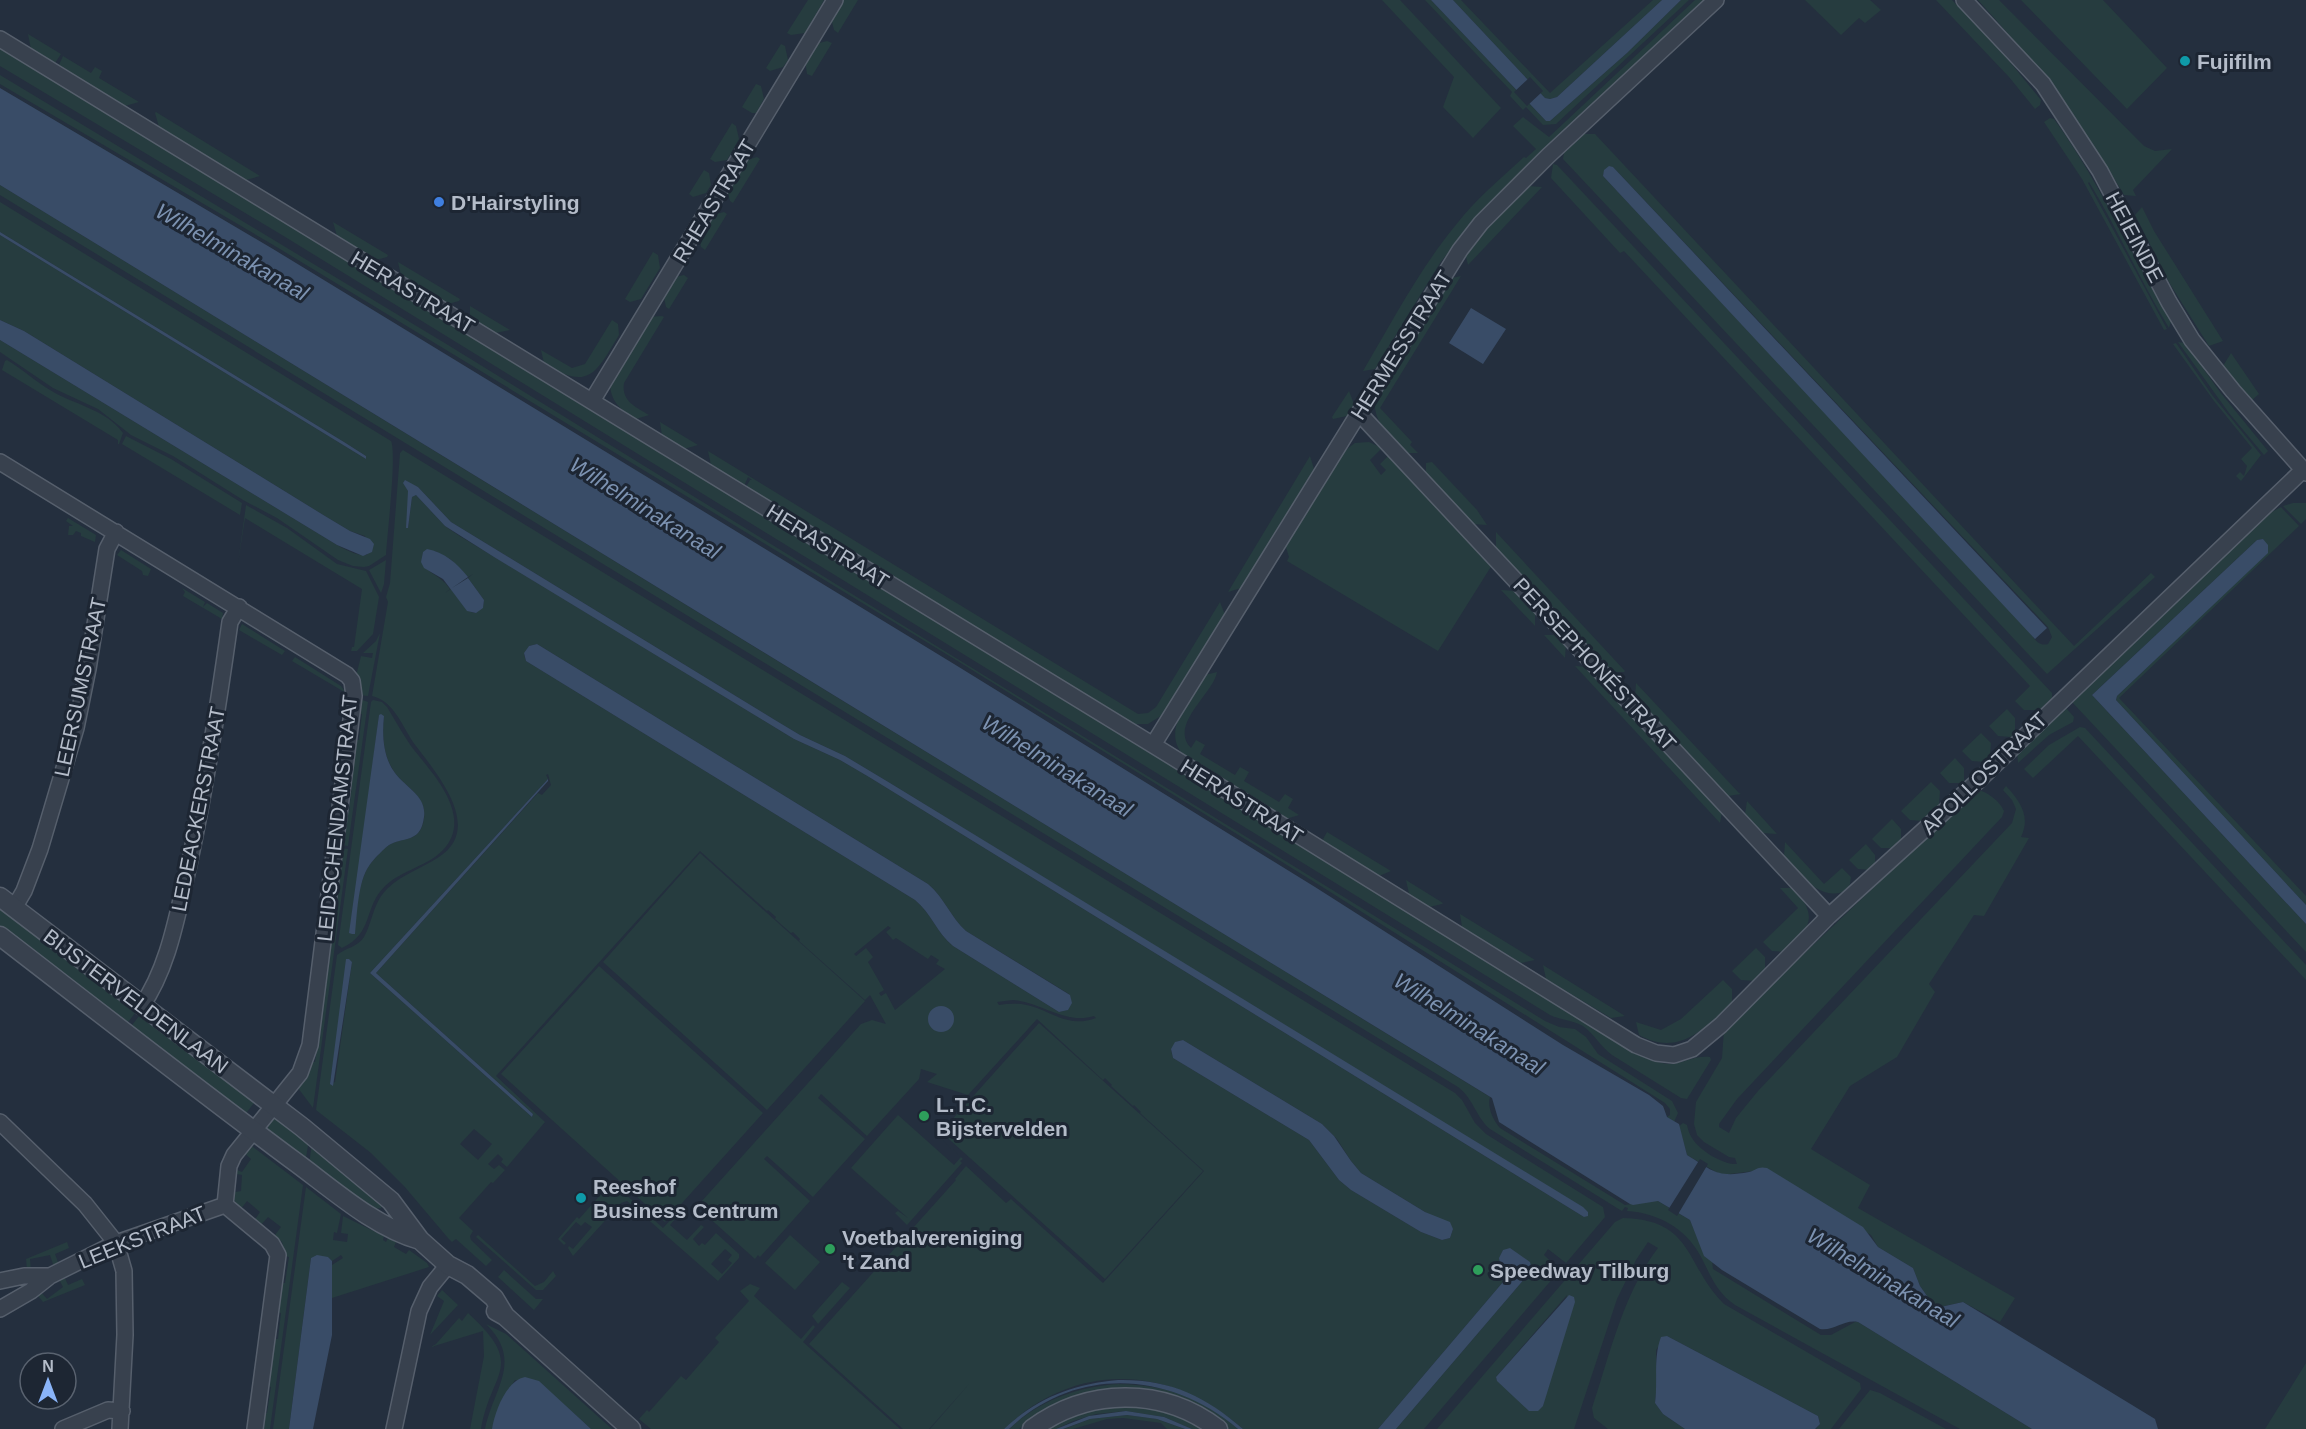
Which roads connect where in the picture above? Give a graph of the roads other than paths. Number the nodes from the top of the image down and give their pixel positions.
1 (835, 0) edge
2 (1716, 0) edge
3 (1964, 0) edge
4 (0, 39) edge
5 (592, 401) junction
6 (1359, 413) junction
7 (0, 462) edge
8 (2304, 472) edge
9 (116, 532) junction
10 (239, 607) junction
11 (1153, 745) junction
12 (7, 902) edge
13 (1829, 916) junction
14 (0, 936) edge
15 (141, 1006) junction
16 (1656, 1053) joint
17 (272, 1106) junction
18 (1, 1125) edge
19 (252, 1130) junction
20 (225, 1205) junction
21 (420, 1240) junction
22 (116, 1243) junction
23 (448, 1265) junction
24 (50, 1276) junction
25 (0, 1281) edge
26 (0, 1309) edge
27 (122, 1411) junction
28 (63, 1429) edge
29 (120, 1429) edge
30 (255, 1429) edge
31 (394, 1429) edge
32 (631, 1429) edge
33 (1032, 1429) edge
34 (1218, 1429) edge

1 - 5 street, RHEASTRAAT
2 - 6 street, HERMESSTRAAT
3 - 8 street, HEIEINDE
4 - 5 street, HERASTRAAT
5 - 11 street, HERASTRAAT
6 - 11 street, HERMESSTRAAT
6 - 13 street, PERSEPHONÉSTRAAT
7 - 9 street, LEIDSCHENDAMSTRAAT
8 - 13 street, APOLLOSTRAAT
9 - 10 street, LEIDSCHENDAMSTRAAT
9 - 12 street, LEERSUMSTRAAT
10 - 15 street, LEDEACKERSTRAAT
10 - 17 street, LEIDSCHENDAMSTRAAT
11 - 16 street, HERASTRAAT
12 - 15 street, BIJSTERVELDENLAAN
13 - 16 street, APOLLOSTRAAT
14 - 19 street, BIJSTERVELDENLAAN
15 - 17 street, BIJSTERVELDENLAAN
17 - 19 street
17 - 21 street, BIJSTERVELDENLAAN
18 - 22 street
19 - 20 street, LEEKSTRAAT
19 - 21 street, BIJSTERVELDENLAAN
20 - 22 street, LEEKSTRAAT
20 - 30 street
21 - 23 street, BIJSTERVELDENLAAN
22 - 24 street, LEEKSTRAAT
22 - 27 street
23 - 31 street
23 - 32 street, BIJSTERVELDENLAAN
24 - 25 street, LEEKSTRAAT
24 - 26 street, LEEKSTRAAT
27 - 28 street
27 - 29 street
33 - 34 street

